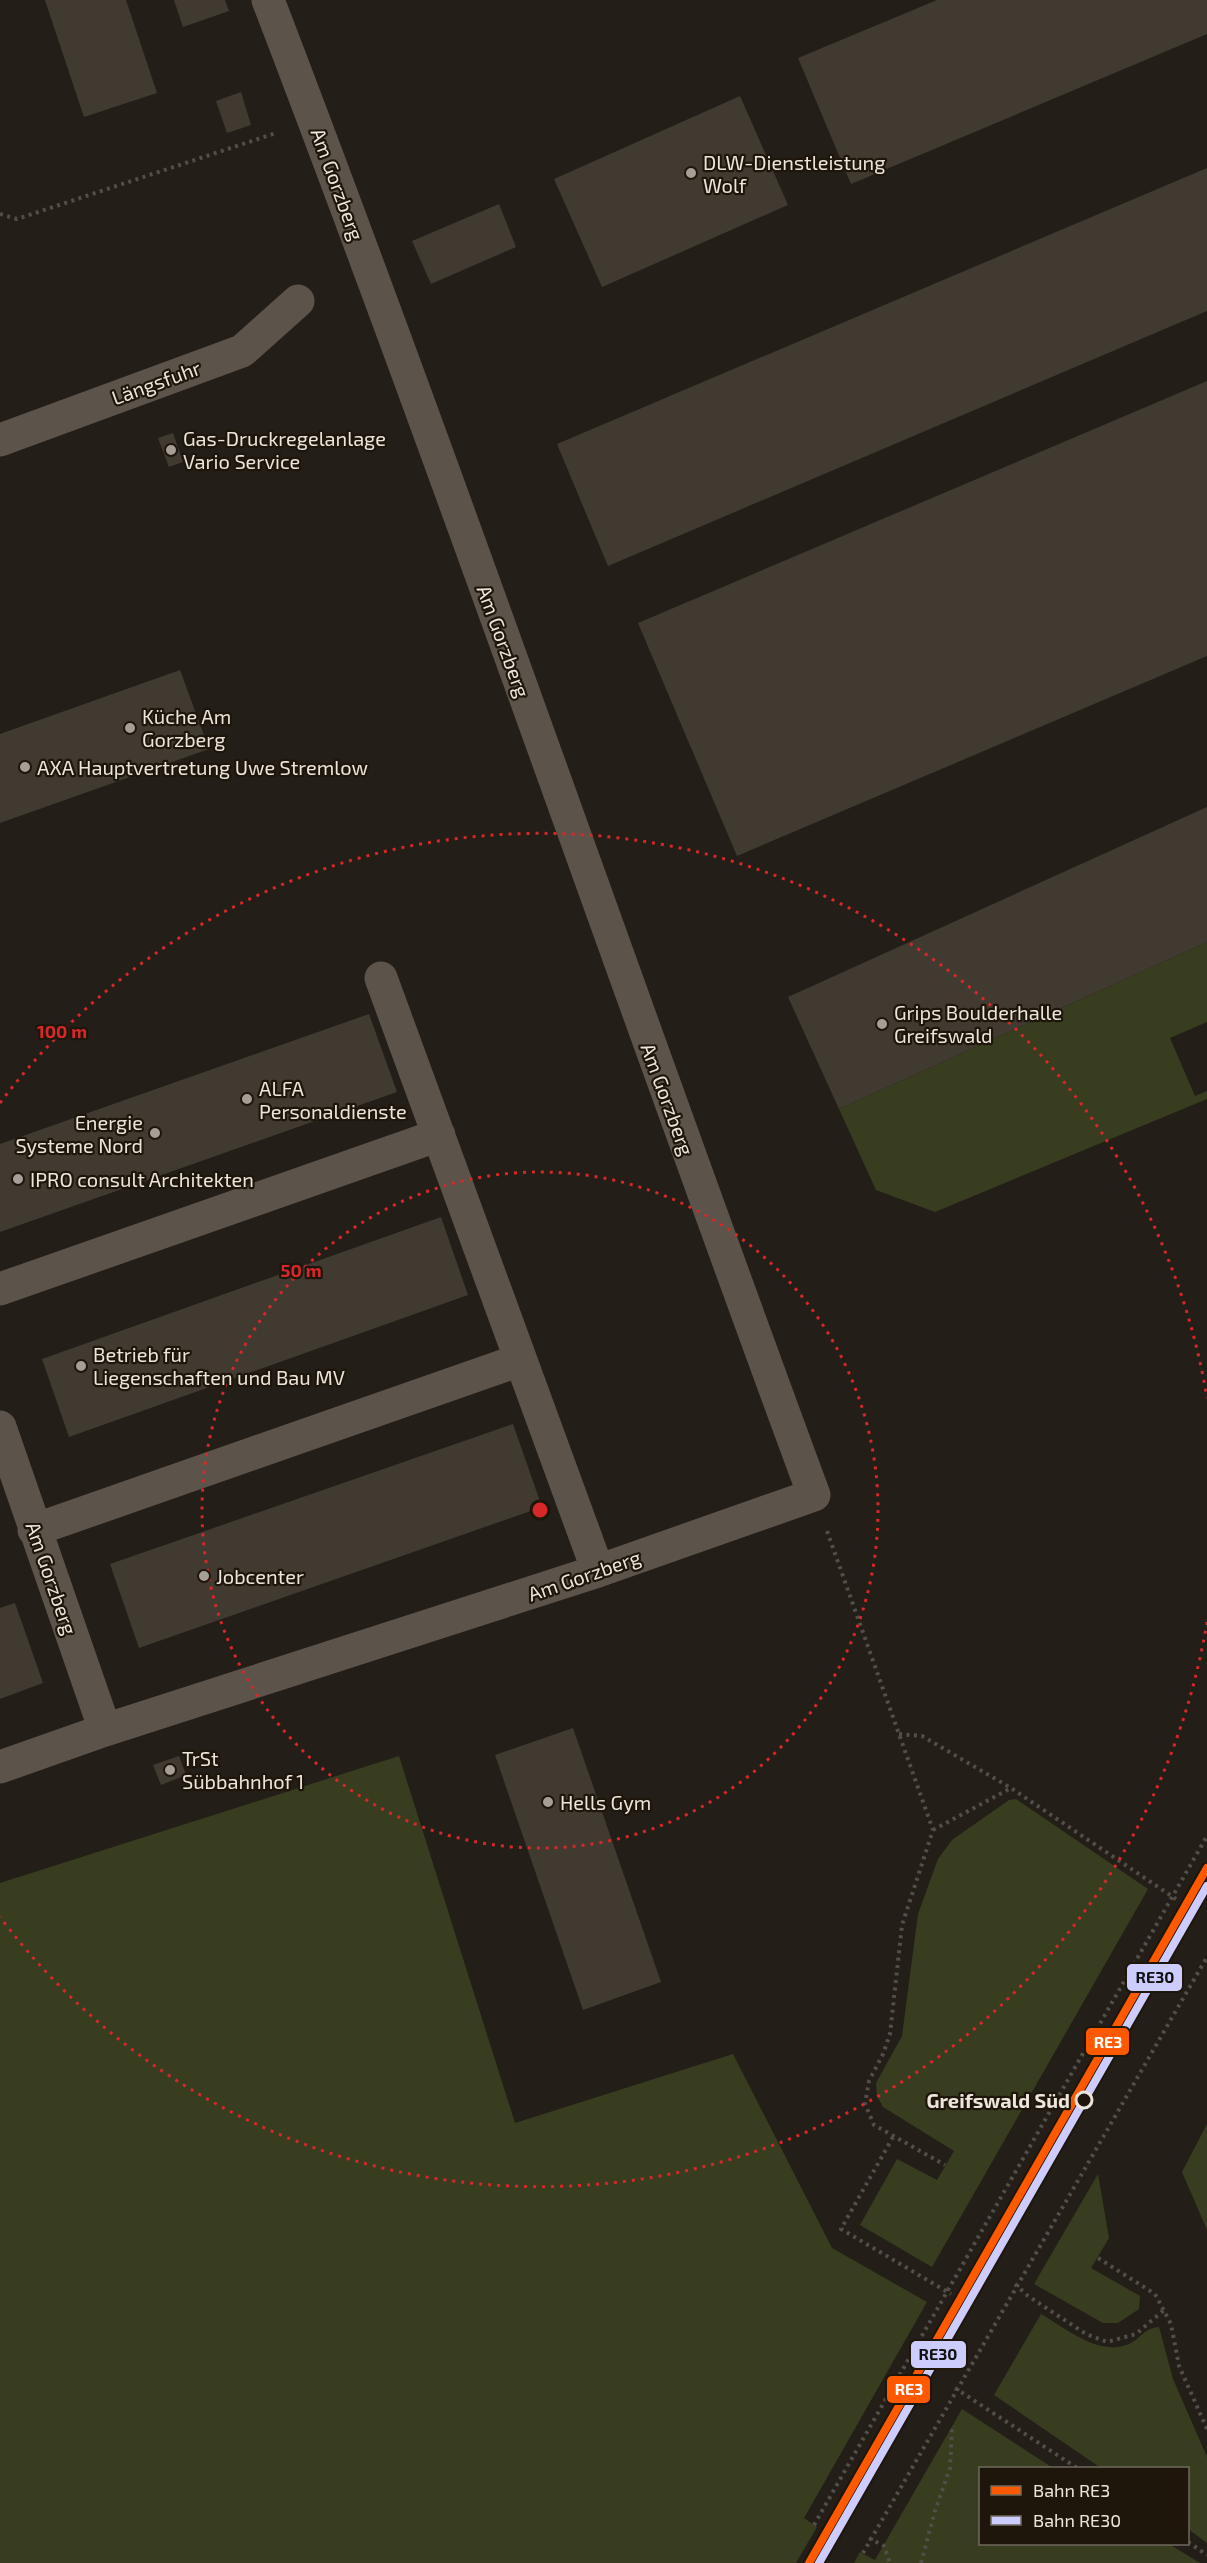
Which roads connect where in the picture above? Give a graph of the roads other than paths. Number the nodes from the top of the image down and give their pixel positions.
1 (268, 0) edge
2 (298, 301) dead end
3 (0, 440) edge
4 (381, 978) dead end
5 (438, 1135) junction
6 (0, 1289) edge
7 (520, 1360) junction
8 (0, 1427) edge
9 (34, 1530) junction
10 (598, 1571) junction
11 (105, 1730) junction
12 (0, 1767) edge

1 - 10 street, Am Gorzberg
2 - 3 street, Längsfuhr
4 - 5 street
5 - 6 street
5 - 7 street
7 - 9 street
7 - 10 street
8 - 9 street, Am Gorzberg
9 - 11 street, Am Gorzberg
10 - 11 street, Am Gorzberg
11 - 12 street, Am Gorzberg

